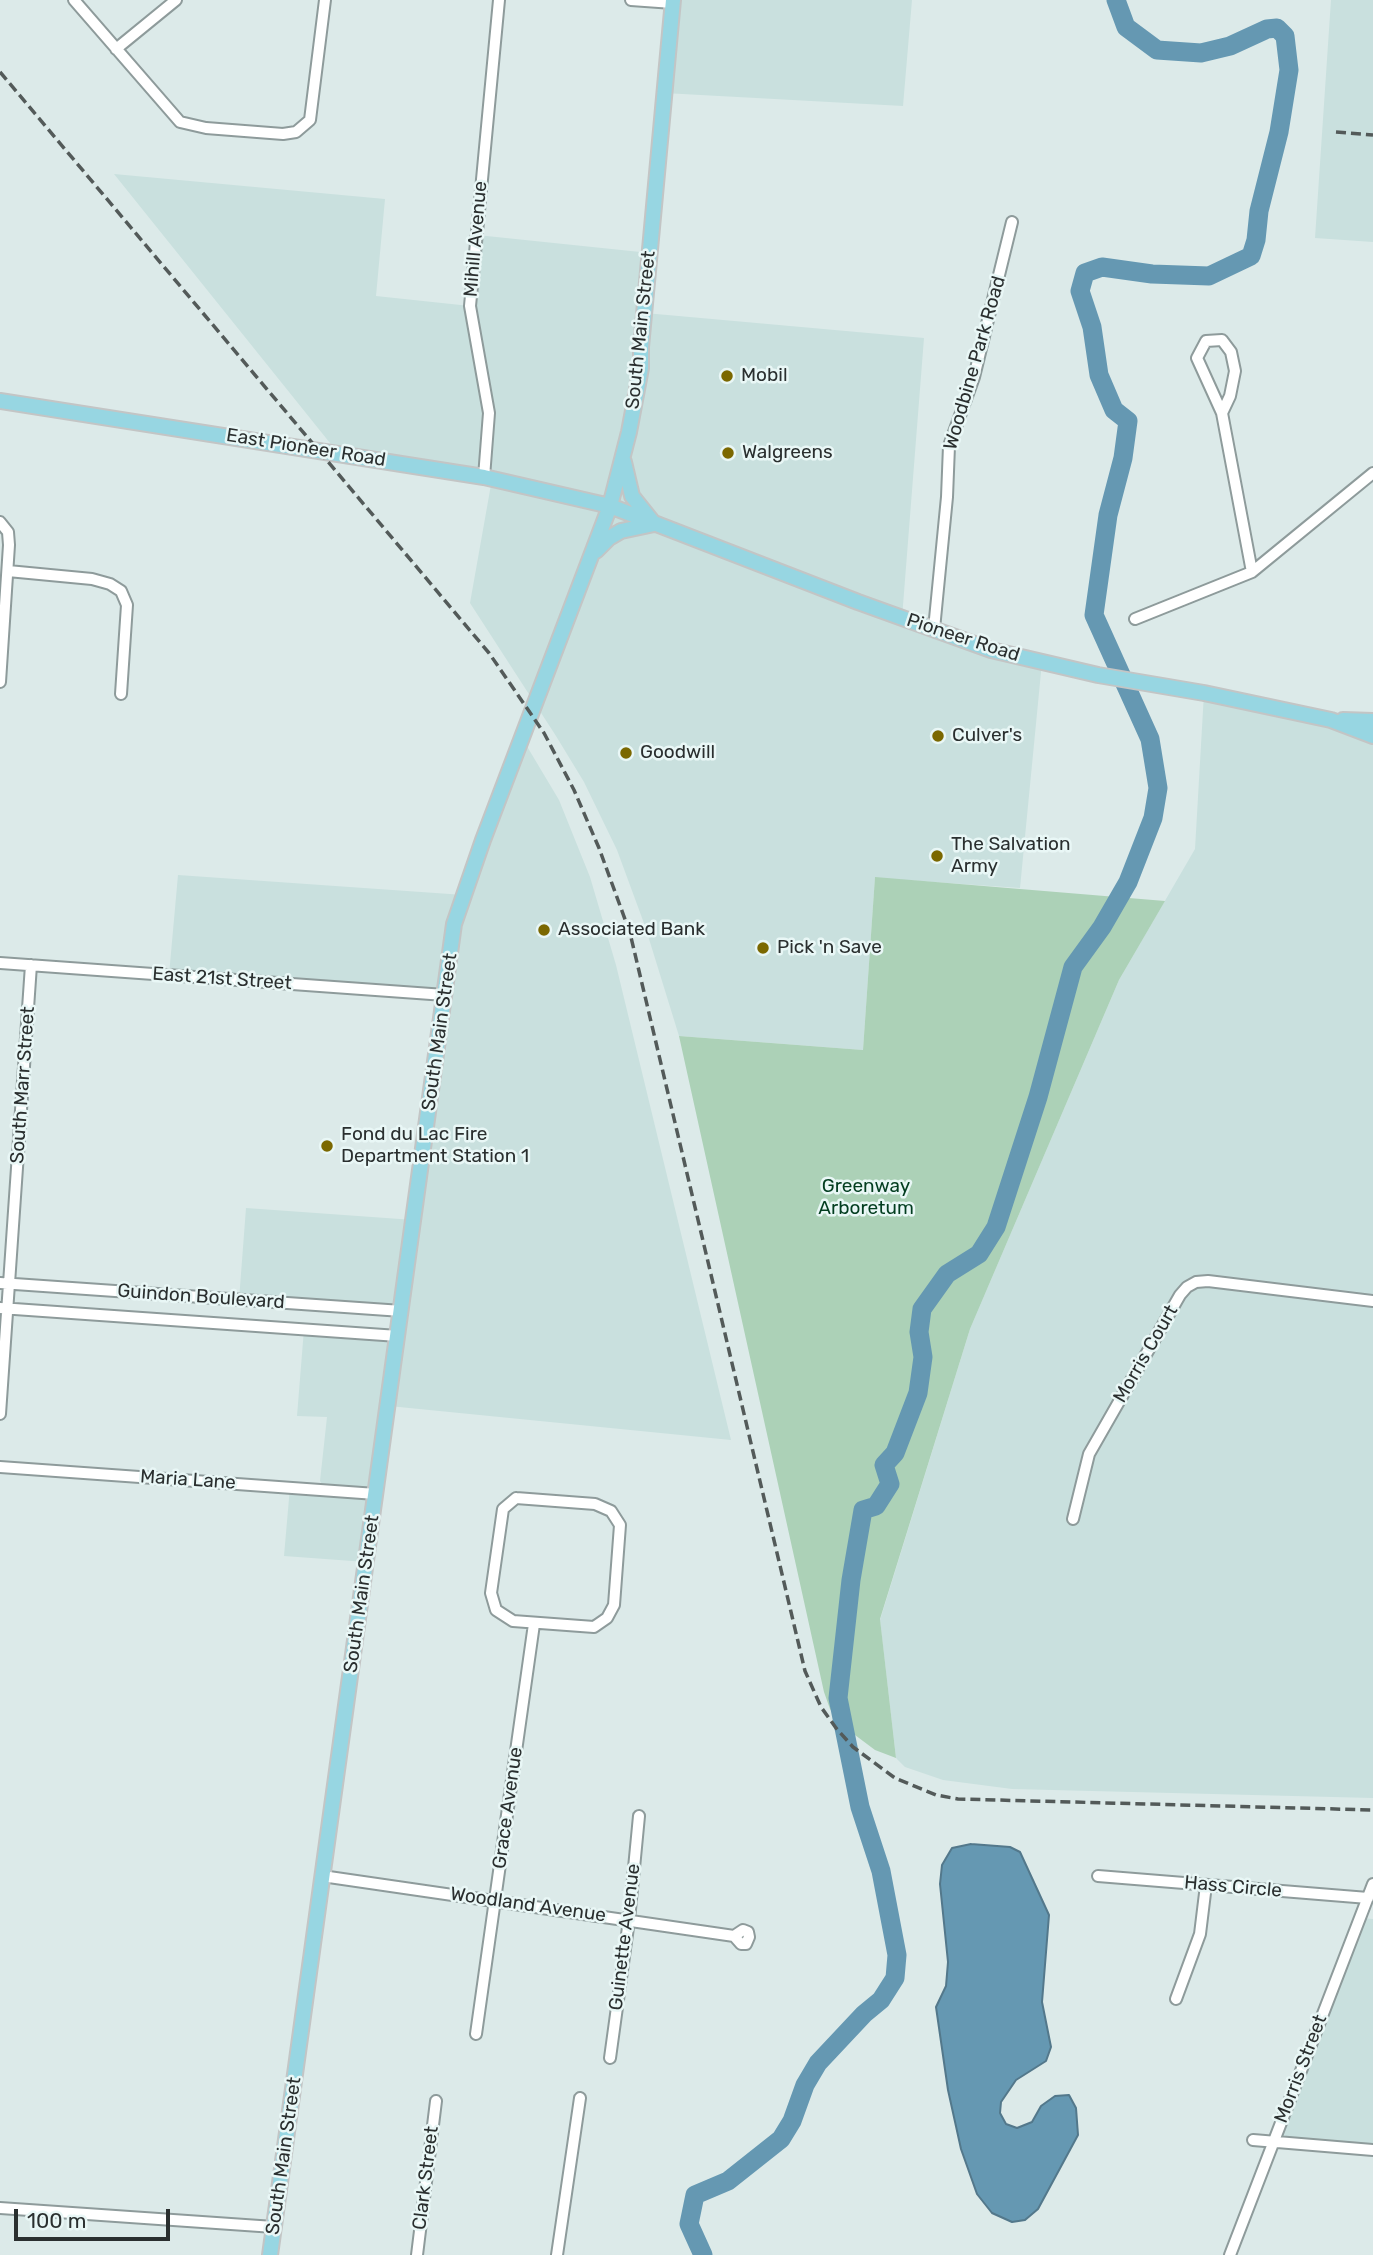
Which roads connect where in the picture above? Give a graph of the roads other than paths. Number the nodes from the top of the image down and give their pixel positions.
1 (74, 0) edge
2 (176, 0) edge
3 (325, 0) edge
4 (499, 0) edge
5 (631, 0) edge
6 (673, 1) edge
7 (116, 49) junction
8 (1012, 222) dead end
9 (0, 401) edge
10 (1222, 413) junction
11 (623, 456) junction
12 (1373, 473) edge
13 (484, 477) junction
14 (610, 506) junction
15 (0, 522) edge
16 (656, 524) junction
17 (590, 558) junction
18 (8, 571) junction
19 (1252, 572) junction
20 (1135, 619) dead end
21 (934, 629) junction
22 (0, 682) edge
23 (121, 694) dead end
24 (1331, 720) junction
25 (1373, 721) edge
26 (1373, 736) edge
27 (0, 963) edge
28 (31, 965) junction
29 (445, 995) junction
30 (5, 1284) edge
31 (1373, 1301) edge
32 (4, 1308) edge
33 (402, 1311) junction
34 (398, 1336) junction
35 (0, 1414) edge
36 (0, 1467) edge
37 (376, 1494) junction
38 (1073, 1519) dead end
39 (534, 1624) junction
40 (639, 1816) dead end
41 (323, 1876) junction
42 (1098, 1876) dead end
43 (1373, 1884) edge
44 (1206, 1885) junction
45 (1368, 1898) junction
46 (496, 1901) junction
47 (629, 1920) junction
48 (734, 1936) dead end
49 (1176, 1999) dead end
50 (476, 2035) dead end
51 (610, 2058) dead end
52 (580, 2098) dead end
53 (436, 2101) dead end
54 (1254, 2140) dead end
55 (1274, 2141) junction
56 (1373, 2150) edge
57 (0, 2208) edge
58 (274, 2227) junction
59 (270, 2255) edge
60 (417, 2255) edge
61 (557, 2255) edge
62 (1230, 2255) edge

1 - 7 street
2 - 7 street
3 - 7 street
4 - 13 street, Mihill Avenue
5 - 6 street
6 - 11 main road, South Main Street
8 - 21 street, Woodbine Park Road
9 - 13 main road, East Pioneer Road
10 - 10 street
10 - 19 street
11 - 14 main road, South Main Street
11 - 16 main road
12 - 19 street
13 - 14 main road, East Pioneer Road
14 - 16 main road, Pioneer Road
14 - 17 main road, South Main Street
15 - 18 street
16 - 17 main road
16 - 21 main road, Pioneer Road
17 - 29 main road, South Main Street
18 - 22 street
18 - 23 street
19 - 20 street
21 - 24 main road, Pioneer Road
24 - 25 main road, Pioneer Road
24 - 26 main road, Pioneer Road
27 - 28 street, East 21st Street
28 - 29 street, East 21st Street
28 - 30 street, South Marr Street
29 - 33 main road, South Main Street
30 - 32 street, South Marr Street
30 - 33 street, Guindon Boulevard
31 - 38 street, Morris Court
32 - 34 street, Guindon Boulevard
32 - 35 street, South Marr Street
33 - 34 main road, South Main Street
34 - 37 main road, South Main Street
36 - 37 street, Maria Lane
37 - 41 main road, South Main Street
39 - 39 street
39 - 46 street, Grace Avenue
40 - 47 street, Guinette Avenue
41 - 46 street, Woodland Avenue
41 - 58 main road, South Main Street
42 - 44 street, Hass Circle
43 - 45 street, Morris Street
44 - 45 street, Hass Circle
44 - 49 street
45 - 55 street, Morris Street
46 - 47 street, Woodland Avenue
46 - 50 street, Grace Avenue
47 - 48 street, Woodland Avenue
47 - 51 street, Guinette Avenue
52 - 61 street
53 - 60 street, Clark Street
54 - 55 street
55 - 56 street
55 - 62 street, Morris Street
57 - 58 street
58 - 59 main road, South Main Street

